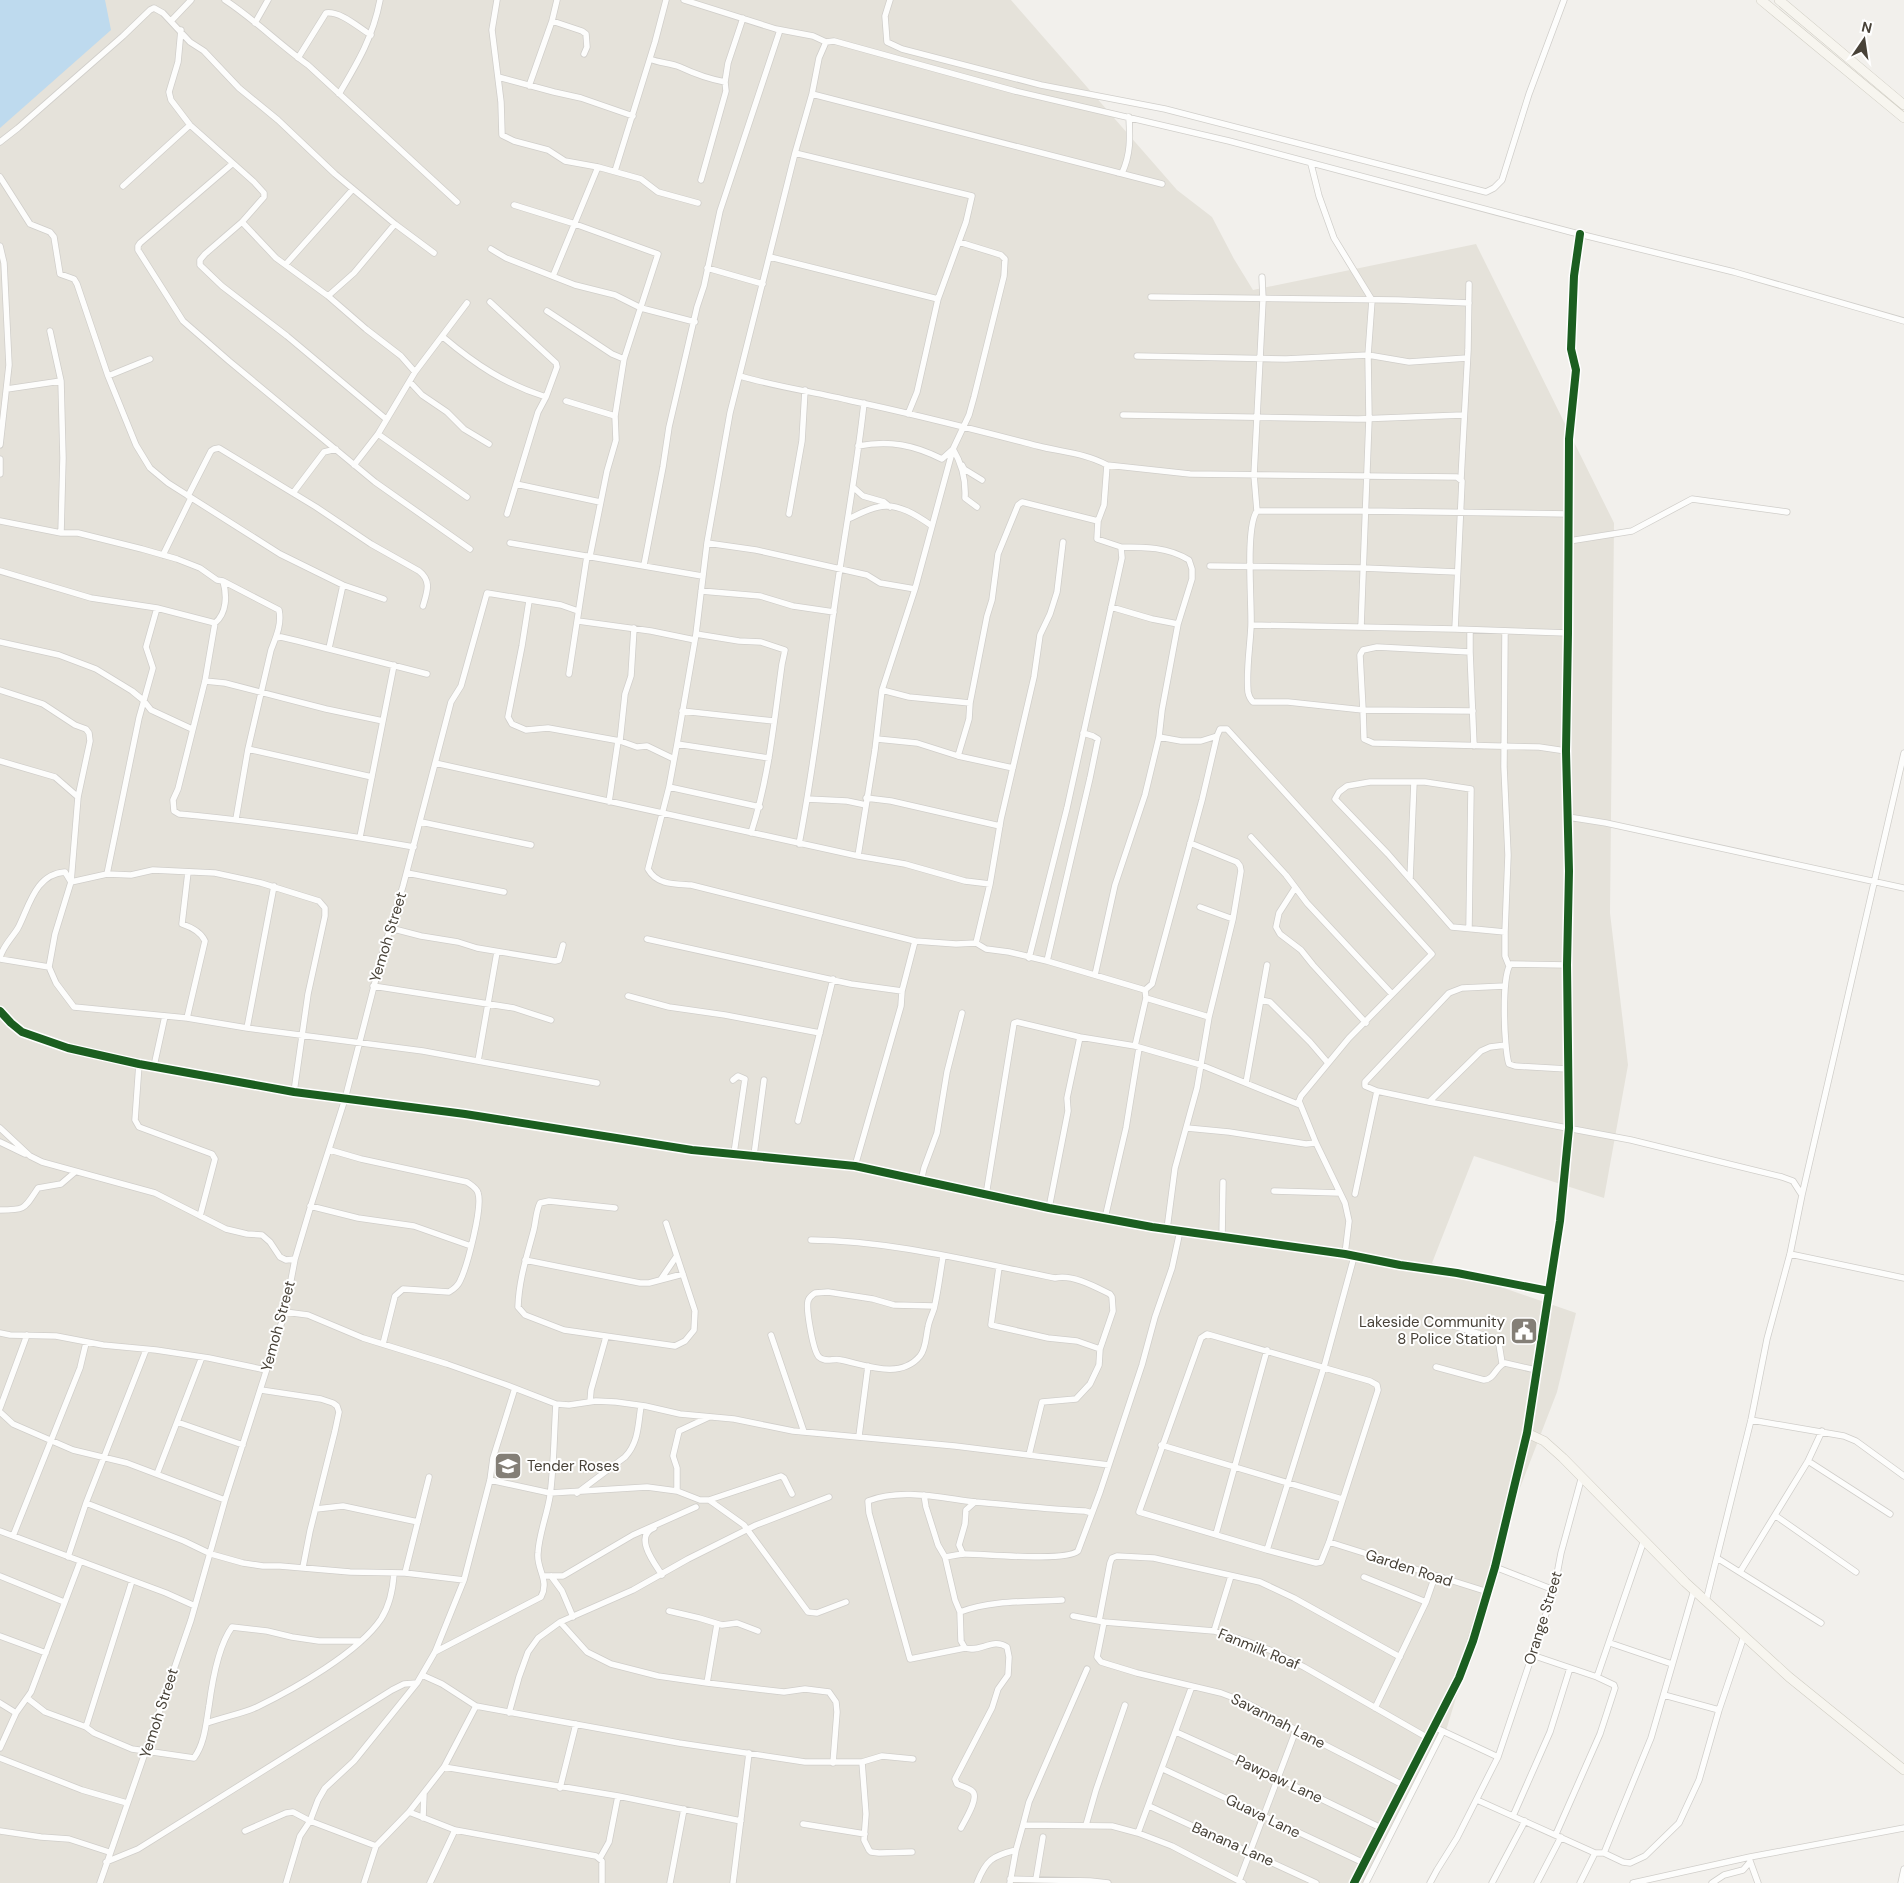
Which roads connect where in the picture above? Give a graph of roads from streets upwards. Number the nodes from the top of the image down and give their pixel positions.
1 (190, 0) edge
2 (225, 0) edge
3 (268, 0) edge
4 (380, 0) edge
5 (498, 0) edge
6 (557, 0) edge
7 (666, 0) edge
8 (684, 0) edge
9 (890, 0) edge
10 (1564, 0) edge
11 (1761, 0) edge
12 (1779, 0) edge
13 (742, 18) junction
14 (171, 21) junction
15 (552, 21) junction
16 (255, 23) junction
17 (181, 30) junction
18 (780, 30) junction
19 (371, 35) junction
20 (826, 42) junction
21 (584, 54) dead end
22 (298, 58) junction
23 (650, 59) junction
24 (498, 77) junction
25 (725, 82) junction
26 (529, 86) junction
27 (339, 94) junction
28 (812, 94) junction
29 (1904, 105) edge
30 (633, 116) junction
31 (1129, 117) junction
32 (1904, 118) edge
33 (190, 125) junction
34 (0, 142) edge
35 (796, 153) junction
36 (232, 164) junction
37 (1311, 164) junction
38 (598, 166) junction
39 (615, 171) junction
40 (1116, 172) junction
41 (0, 177) edge
42 (701, 180) dead end
43 (1162, 184) dead end
44 (123, 186) dead end
45 (353, 189) junction
46 (458, 202) dead end
47 (698, 203) dead end
48 (514, 205) dead end
49 (242, 222) junction
50 (395, 224) junction
51 (575, 224) junction
52 (1580, 234) junction
53 (959, 242) junction
54 (0, 246) edge
55 (490, 249) dead end
56 (434, 253) dead end
57 (770, 257) junction
58 (286, 264) junction
59 (707, 268) junction
60 (553, 276) junction
61 (1262, 277) dead end
62 (763, 284) junction
63 (1469, 284) dead end
64 (328, 296) junction
65 (1151, 297) dead end
66 (938, 299) junction
67 (1263, 300) junction
68 (1372, 300) junction
69 (490, 302) dead end
70 (1469, 303) junction
71 (468, 304) dead end
72 (641, 308) junction
73 (547, 311) dead end
74 (1904, 321) edge
75 (695, 322) junction
76 (50, 331) dead end
77 (443, 337) junction
78 (1368, 355) junction
79 (1137, 356) dead end
80 (1260, 358) junction
81 (1467, 358) junction
82 (150, 359) dead end
83 (624, 359) junction
84 (415, 372) junction
85 (108, 376) junction
86 (740, 376) junction
87 (61, 381) junction
88 (410, 382) junction
89 (7, 389) junction
90 (805, 390) junction
91 (546, 397) junction
92 (566, 401) dead end
93 (864, 403) junction
94 (908, 414) junction
95 (1123, 415) dead end
96 (1463, 415) junction
97 (615, 416) junction
98 (1257, 417) junction
99 (386, 419) junction
100 (1369, 419) junction
101 (963, 426) junction
102 (378, 434) junction
103 (489, 444) dead end
104 (0, 445) edge
105 (858, 446) junction
106 (336, 449) junction
107 (954, 449) junction
108 (0, 459) edge
109 (960, 463) junction
110 (354, 465) junction
111 (1107, 466) junction
112 (0, 474) edge
113 (1254, 475) junction
114 (1366, 476) junction
115 (1460, 479) junction
116 (982, 480) dead end
117 (516, 484) junction
118 (853, 487) junction
119 (293, 494) junction
120 (189, 497) junction
121 (467, 497) dead end
122 (600, 502) junction
123 (891, 507) junction
124 (977, 507) dead end
125 (1257, 511) junction
126 (1365, 511) junction
127 (1461, 512) junction
128 (1787, 512) dead end
129 (507, 514) dead end
130 (789, 514) dead end
131 (1569, 514) junction
132 (848, 519) junction
133 (0, 521) edge
134 (1098, 521) junction
135 (932, 526) junction
136 (61, 533) junction
137 (1569, 541) junction
138 (1064, 542) dead end
139 (510, 543) dead end
140 (707, 543) junction
141 (1121, 547) junction
142 (470, 549) dead end
143 (163, 555) junction
144 (588, 556) junction
145 (644, 565) junction
146 (1210, 566) dead end
147 (1250, 566) junction
148 (1362, 568) junction
149 (840, 570) junction
150 (1457, 572) junction
151 (0, 573) edge
152 (702, 576) junction
153 (222, 580) junction
154 (343, 585) junction
155 (915, 589) junction
156 (701, 591) junction
157 (384, 598) dead end
158 (529, 601) junction
159 (423, 606) dead end
160 (1111, 607) junction
161 (157, 608) junction
162 (578, 611) junction
163 (834, 612) junction
164 (578, 621) junction
165 (215, 623) junction
166 (1178, 624) junction
167 (1251, 626) junction
168 (1360, 627) junction
169 (634, 628) junction
170 (1455, 629) junction
171 (1470, 630) junction
172 (1505, 631) junction
173 (1568, 633) junction
174 (696, 637) junction
175 (276, 638) junction
176 (0, 642) edge
177 (329, 648) junction
178 (1470, 652) junction
179 (394, 665) junction
180 (427, 674) dead end
181 (569, 674) dead end
182 (205, 680) junction
183 (0, 690) edge
184 (882, 690) junction
185 (262, 692) junction
186 (143, 700) junction
187 (970, 703) junction
188 (1363, 710) junction
189 (682, 711) junction
190 (1473, 711) junction
191 (383, 721) junction
192 (774, 721) junction
193 (192, 729) junction
194 (1083, 733) junction
195 (1217, 736) junction
196 (1159, 738) junction
197 (876, 739) junction
198 (619, 741) junction
199 (677, 744) junction
200 (1474, 746) junction
201 (1505, 746) junction
202 (248, 749) junction
203 (1566, 751) junction
204 (1904, 753) edge
205 (958, 756) junction
206 (769, 758) junction
207 (674, 759) junction
208 (0, 761) edge
209 (435, 763) junction
210 (1013, 768) junction
211 (372, 777) junction
212 (1414, 782) junction
213 (669, 787) junction
214 (78, 797) junction
215 (807, 798) junction
216 (866, 798) junction
217 (609, 802) junction
218 (866, 805) junction
219 (760, 807) junction
220 (661, 814) junction
221 (1568, 816) junction
222 (236, 819) junction
223 (421, 822) junction
224 (1000, 826) junction
225 (751, 833) junction
226 (360, 837) junction
227 (1251, 837) dead end
228 (1190, 843) junction
229 (799, 844) junction
230 (531, 845) dead end
231 (414, 847) junction
232 (858, 856) junction
233 (188, 872) junction
234 (407, 873) junction
235 (107, 874) junction
236 (1410, 879) junction
237 (71, 882) junction
238 (1875, 882) junction
239 (990, 884) junction
240 (274, 886) junction
241 (1295, 888) junction
242 (1904, 888) edge
243 (504, 892) dead end
244 (1200, 907) dead end
245 (1233, 919) junction
246 (390, 928) junction
247 (1469, 928) junction
248 (1505, 932) junction
249 (648, 939) dead end
250 (914, 941) junction
251 (976, 943) junction
252 (563, 946) dead end
253 (497, 952) junction
254 (1029, 958) junction
255 (0, 959) edge
256 (1047, 961) junction
257 (1267, 965) dead end
258 (1566, 965) junction
259 (1508, 966) junction
260 (49, 967) junction
261 (1095, 975) junction
262 (833, 979) junction
263 (374, 986) junction
264 (1504, 986) junction
265 (1145, 990) junction
266 (902, 992) junction
267 (1392, 994) junction
268 (628, 996) dead end
269 (1146, 998) junction
270 (1261, 1000) junction
271 (487, 1004) junction
272 (0, 1011) edge
273 (962, 1013) dead end
274 (165, 1016) junction
275 (1209, 1017) junction
276 (187, 1018) junction
277 (551, 1020) dead end
278 (1366, 1023) junction
279 (247, 1028) junction
280 (820, 1034) junction
281 (302, 1036) junction
282 (1080, 1036) junction
283 (360, 1042) junction
284 (1506, 1045) junction
285 (1137, 1047) junction
286 (478, 1061) junction
287 (1328, 1063) junction
288 (139, 1064) junction
289 (1201, 1065) junction
290 (154, 1066) junction
291 (1567, 1069) junction
292 (733, 1080) dead end
293 (764, 1080) dead end
294 (597, 1083) dead end
295 (1246, 1083) junction
296 (1377, 1091) junction
297 (294, 1092) junction
298 (346, 1100) junction
299 (1429, 1102) junction
300 (1300, 1105) junction
301 (798, 1121) dead end
302 (0, 1128) edge
303 (1187, 1128) junction
304 (1569, 1128) junction
305 (0, 1142) edge
306 (1316, 1143) junction
307 (330, 1150) junction
308 (734, 1153) junction
309 (754, 1155) junction
310 (30, 1156) junction
311 (855, 1166) junction
312 (75, 1172) junction
313 (921, 1182) junction
314 (1223, 1182) dead end
315 (1274, 1191) dead end
316 (1340, 1193) junction
317 (1355, 1194) dead end
318 (986, 1195) junction
319 (1802, 1195) junction
320 (310, 1206) junction
321 (615, 1208) dead end
322 (1049, 1208) junction
323 (0, 1210) edge
324 (200, 1216) junction
325 (1106, 1218) junction
326 (666, 1223) dead end
327 (1167, 1229) junction
328 (1180, 1231) junction
329 (1222, 1238) junction
330 (811, 1240) dead end
331 (470, 1246) junction
332 (1345, 1254) junction
333 (1790, 1254) junction
334 (676, 1257) junction
335 (943, 1257) junction
336 (1354, 1257) junction
337 (295, 1259) junction
338 (525, 1260) junction
339 (999, 1267) junction
340 (683, 1274) junction
341 (1904, 1278) edge
342 (661, 1280) junction
343 (1549, 1291) junction
344 (934, 1306) junction
345 (285, 1312) junction
346 (1444, 1323) dead end
347 (0, 1333) edge
348 (27, 1335) junction
349 (770, 1335) dead end
350 (606, 1337) junction
351 (86, 1343) junction
352 (384, 1344) junction
353 (1100, 1349) junction
354 (146, 1350) junction
355 (1268, 1350) junction
356 (202, 1357) junction
357 (1502, 1363) junction
358 (868, 1366) junction
359 (1436, 1366) dead end
360 (1324, 1367) junction
361 (266, 1370) junction
362 (1536, 1370) junction
363 (515, 1388) junction
364 (261, 1390) junction
365 (590, 1402) junction
366 (556, 1404) junction
367 (641, 1406) junction
368 (0, 1410) edge
369 (710, 1417) junction
370 (1751, 1420) junction
371 (177, 1422) junction
372 (1822, 1431) junction
373 (804, 1432) junction
374 (1527, 1433) junction
375 (859, 1436) junction
376 (51, 1441) junction
377 (243, 1445) junction
378 (1162, 1445) junction
379 (1029, 1454) junction
380 (105, 1458) junction
381 (1808, 1462) junction
382 (1109, 1465) junction
383 (1234, 1467) junction
384 (157, 1474) junction
385 (1582, 1476) junction
386 (1904, 1476) edge
387 (429, 1477) dead end
388 (490, 1480) junction
389 (1288, 1482) junction
390 (677, 1492) junction
391 (550, 1493) junction
392 (577, 1493) junction
393 (792, 1494) dead end
394 (689, 1495) junction
395 (924, 1495) junction
396 (829, 1497) dead end
397 (1342, 1499) junction
398 (226, 1500) junction
399 (709, 1500) junction
400 (975, 1502) junction
401 (86, 1503) junction
402 (696, 1507) junction
403 (316, 1508) junction
404 (1092, 1513) junction
405 (1890, 1514) dead end
406 (1776, 1516) junction
407 (418, 1522) junction
408 (747, 1530) junction
409 (0, 1531) edge
410 (1216, 1534) junction
411 (13, 1536) junction
412 (1644, 1540) junction
413 (1330, 1542) junction
414 (1267, 1550) junction
415 (211, 1554) junction
416 (963, 1554) junction
417 (68, 1557) junction
418 (946, 1557) junction
419 (1717, 1558) junction
420 (80, 1562) junction
421 (303, 1567) junction
422 (1495, 1567) junction
423 (394, 1572) junction
424 (1740, 1572) junction
425 (1856, 1572) dead end
426 (405, 1573) junction
427 (662, 1575) junction
428 (0, 1576) edge
429 (543, 1576) junction
430 (551, 1576) junction
431 (1231, 1576) junction
432 (1435, 1576) junction
433 (1364, 1578) dead end
434 (132, 1580) junction
435 (464, 1580) junction
436 (1554, 1590) junction
437 (1694, 1590) junction
438 (1488, 1592) junction
439 (1062, 1600) dead end
440 (1706, 1601) junction
441 (64, 1602) junction
442 (846, 1602) dead end
443 (1426, 1602) junction
444 (195, 1606) junction
445 (669, 1612) dead end
446 (960, 1612) junction
447 (1072, 1616) dead end
448 (573, 1617) junction
449 (1101, 1621) junction
450 (560, 1622) junction
451 (1822, 1623) dead end
452 (717, 1624) junction
453 (758, 1631) dead end
454 (1214, 1631) junction
455 (0, 1636) edge
456 (1744, 1636) junction
457 (361, 1641) junction
458 (1610, 1642) junction
459 (965, 1648) junction
460 (435, 1652) junction
461 (46, 1654) junction
462 (1532, 1655) junction
463 (1400, 1657) junction
464 (1672, 1664) junction
465 (1570, 1668) junction
466 (1087, 1670) dead end
467 (422, 1676) junction
468 (1597, 1677) junction
469 (417, 1683) junction
470 (707, 1683) junction
471 (1192, 1686) junction
472 (1664, 1694) junction
473 (27, 1698) junction
474 (0, 1702) edge
475 (1125, 1705) dead end
476 (476, 1706) junction
477 (1375, 1708) junction
478 (1719, 1710) junction
479 (16, 1713) junction
480 (509, 1713) junction
481 (207, 1724) junction
482 (576, 1724) junction
483 (1434, 1726) junction
484 (86, 1727) junction
485 (1296, 1730) junction
486 (1443, 1731) junction
487 (1176, 1732) junction
488 (1428, 1738) junction
489 (0, 1748) edge
490 (146, 1752) junction
491 (749, 1753) junction
492 (0, 1758) edge
493 (1498, 1758) junction
494 (912, 1759) dead end
495 (862, 1762) junction
496 (833, 1763) junction
497 (444, 1767) junction
498 (1163, 1769) junction
499 (1904, 1770) edge
500 (1278, 1778) junction
501 (1403, 1785) junction
502 (560, 1788) junction
503 (424, 1793) junction
504 (618, 1796) junction
505 (1478, 1800) junction
506 (127, 1803) junction
507 (1149, 1806) junction
508 (684, 1809) junction
509 (409, 1812) junction
510 (1264, 1816) junction
511 (1513, 1816) junction
512 (424, 1818) junction
513 (310, 1821) junction
514 (742, 1821) junction
515 (1525, 1821) junction
516 (803, 1824) dead end
517 (1023, 1825) junction
518 (1086, 1825) junction
519 (961, 1828) dead end
520 (1381, 1828) junction
521 (1904, 1828) edge
522 (456, 1830) junction
523 (0, 1831) edge
524 (245, 1832) dead end
525 (1138, 1833) junction
526 (865, 1834) junction
527 (1559, 1836) junction
528 (1043, 1837) dead end
529 (376, 1846) junction
530 (1016, 1850) junction
531 (1250, 1851) junction
532 (109, 1852) junction
533 (912, 1852) dead end
534 (1595, 1853) junction
535 (1604, 1853) junction
536 (600, 1858) junction
537 (1750, 1859) junction
538 (106, 1862) junction
539 (1364, 1863) junction
540 (1904, 1869) edge
541 (1036, 1879) junction
542 (1010, 1881) edge
543 (1089, 1882) edge
544 (1241, 1882) edge
545 (100, 1883) edge
546 (286, 1883) edge
547 (364, 1883) edge
548 (430, 1883) edge
549 (602, 1883) edge
550 (670, 1883) edge
551 (732, 1883) edge
552 (977, 1883) edge
553 (1108, 1883) edge
554 (1316, 1883) edge
555 (1354, 1883) edge
556 (1366, 1883) edge
557 (1430, 1883) edge
558 (1492, 1883) edge
559 (1537, 1883) edge
560 (1580, 1883) edge
561 (1633, 1883) edge
562 (1712, 1883) edge
563 (1758, 1883) edge
564 (1901, 1883) edge

1 - 14 street
2 - 16 street
3 - 16 street
4 - 19 street
5 - 24 street
6 - 15 street
7 - 23 street
8 - 13 street
9 - 10 street
11 - 32 street
12 - 29 street
13 - 18 street
13 - 25 street
14 - 17 street
14 - 34 street
15 - 21 street
15 - 26 street
16 - 22 street
17 - 33 street
17 - 45 street
18 - 20 street
18 - 59 street
19 - 22 street
19 - 27 street
20 - 28 street
20 - 31 street
22 - 27 street
23 - 25 street
23 - 30 street
24 - 26 street
24 - 38 street
25 - 42 street
26 - 30 street
27 - 46 street
28 - 35 street
28 - 40 street
30 - 39 street
31 - 37 street
31 - 40 street
33 - 36 street
33 - 44 street
35 - 53 street
35 - 57 street
36 - 49 street
36 - 106 street
37 - 52 street
37 - 68 street
38 - 39 street
38 - 51 street
39 - 47 street
40 - 43 street
41 - 85 street
45 - 50 street
45 - 58 street
48 - 51 street
49 - 58 street
49 - 99 street
50 - 56 street
50 - 64 street
51 - 60 street
51 - 72 street
52 - 74 street
52 - 131 street
53 - 66 street
53 - 101 street
54 - 89 street
55 - 60 street
57 - 62 street
57 - 66 street
58 - 64 street
59 - 62 street
59 - 75 street
60 - 72 street
61 - 67 street
62 - 86 street
63 - 70 street
64 - 84 street
65 - 67 street
66 - 94 street
67 - 68 street
67 - 80 street
68 - 70 street
68 - 78 street
69 - 91 street
70 - 81 street
71 - 77 street
72 - 75 street
72 - 83 street
73 - 83 street
75 - 145 street
76 - 87 street
77 - 84 street
77 - 91 street
78 - 80 street
78 - 81 street
78 - 100 street
79 - 80 street
80 - 98 street
81 - 96 street
82 - 85 street
83 - 97 street
84 - 88 street
85 - 120 street
86 - 90 street
86 - 140 street
87 - 89 street
87 - 136 street
88 - 99 street
88 - 103 street
89 - 104 street
90 - 93 street
90 - 130 street
91 - 117 street
92 - 97 street
93 - 94 street
93 - 105 street
94 - 101 street
95 - 98 street
96 - 100 street
96 - 115 street
97 - 122 street
98 - 100 street
98 - 113 street
99 - 102 street
100 - 114 street
101 - 107 street
101 - 111 street
102 - 110 street
102 - 121 street
105 - 107 street
105 - 118 street
106 - 110 street
106 - 119 street
107 - 109 street
107 - 135 street
108 - 112 street
109 - 116 street
109 - 124 street
110 - 142 street
111 - 113 street
111 - 134 street
113 - 114 street
113 - 125 street
114 - 115 street
114 - 126 street
115 - 127 street
117 - 122 street
117 - 129 street
118 - 123 street
118 - 132 street
119 - 120 street
119 - 159 street
120 - 143 street
120 - 154 street
122 - 144 street
123 - 132 street
123 - 135 street
125 - 126 street
125 - 147 street
126 - 127 street
126 - 148 street
127 - 131 street
127 - 150 street
128 - 137 street
131 - 137 street
132 - 149 street
133 - 136 street
134 - 141 street
134 - 187 street
135 - 155 street
136 - 143 street
137 - 173 street
138 - 210 street
139 - 144 street
140 - 149 street
140 - 152 street
141 - 160 street
141 - 166 street
143 - 153 street
144 - 145 street
144 - 162 street
145 - 152 street
146 - 147 street
147 - 148 street
147 - 167 street
148 - 150 street
148 - 168 street
149 - 155 street
149 - 163 street
150 - 170 street
151 - 161 street
152 - 156 street
153 - 165 street
153 - 175 street
154 - 157 street
154 - 177 street
155 - 184 street
156 - 163 street
156 - 174 street
158 - 162 street
158 - 198 street
158 - 209 street, Yemoh Street
160 - 166 street
160 - 194 street
161 - 165 street
161 - 186 street
162 - 164 street
163 - 215 street
164 - 169 street
164 - 181 street
165 - 182 street
166 - 196 street
167 - 168 street
167 - 188 street
168 - 170 street
169 - 174 street
169 - 198 street
170 - 171 street
171 - 172 street
171 - 178 street
172 - 173 street
172 - 201 street
173 - 203 street
174 - 189 street
174 - 192 street
175 - 177 street
175 - 185 street
176 - 186 street
177 - 179 street
178 - 188 street
178 - 190 street
179 - 180 street
179 - 191 street
182 - 185 street
182 - 193 street
183 - 214 street
184 - 187 street
184 - 197 street
185 - 191 street
185 - 202 street
186 - 193 street
186 - 235 street
187 - 205 street
188 - 190 street
188 - 200 street
189 - 192 street
189 - 199 street
190 - 200 street
191 - 211 street
192 - 206 street
193 - 222 street
194 - 254 street
194 - 256 street
195 - 196 street
195 - 228 street
195 - 267 street
196 - 261 street
197 - 205 street
197 - 216 street
198 - 207 street
198 - 217 street
199 - 206 street
199 - 207 street
200 - 201 street
201 - 203 street
201 - 248 street
202 - 211 street
202 - 222 street
203 - 221 street
204 - 238 street
205 - 210 street
206 - 219 street
207 - 213 street
208 - 214 street
209 - 217 street
209 - 223 street, Yemoh Street
210 - 224 street
211 - 226 street
212 - 236 street
212 - 236 street
212 - 247 street
213 - 219 street
213 - 220 street
214 - 237 street
215 - 218 street
215 - 229 street
216 - 218 street
216 - 224 street
217 - 220 street
218 - 232 street
219 - 225 street
220 - 225 street
220 - 250 street
221 - 238 street
221 - 258 street
222 - 226 street
223 - 230 street
223 - 231 street, Yemoh Street
224 - 239 street
225 - 229 street
226 - 231 street
227 - 241 street
228 - 245 street
228 - 265 street
229 - 232 street
231 - 234 street, Yemoh Street
232 - 239 street
233 - 235 street
233 - 240 street
233 - 276 street
234 - 243 street
234 - 246 street, Yemoh Street
235 - 237 street
236 - 247 street
237 - 255 street
237 - 260 street
238 - 242 street
238 - 319 street
239 - 251 street
240 - 279 street
240 - 281 street
241 - 267 street
241 - 278 street
244 - 245 street
245 - 275 street
246 - 253 street
246 - 263 street, Yemoh Street
247 - 248 street
248 - 259 street
249 - 262 street
250 - 251 street
250 - 266 street
251 - 254 street
252 - 253 street
253 - 271 street
254 - 256 street
255 - 260 street
256 - 261 street
257 - 270 street
258 - 259 street
258 - 291 street
259 - 264 street
260 - 274 street
261 - 265 street
262 - 266 street
262 - 280 street
263 - 271 street
263 - 283 street, Yemoh Street
264 - 284 street
264 - 296 street
265 - 269 street
266 - 311 street
267 - 278 street
268 - 280 street
269 - 275 street
269 - 285 street
270 - 287 street
270 - 295 street
271 - 277 street
271 - 286 street
272 - 288 street
273 - 313 street
274 - 276 street
274 - 290 street
275 - 289 street
276 - 279 street
278 - 287 street
279 - 281 street
280 - 301 street
281 - 283 street
281 - 297 street
282 - 285 street
282 - 318 street
282 - 322 street
283 - 286 street
283 - 298 street, Yemoh Street
284 - 291 street
284 - 299 street
285 - 289 street
285 - 325 street
286 - 294 street
287 - 300 street
288 - 290 street
288 - 324 street
289 - 295 street
289 - 303 street
290 - 297 street
291 - 304 street
292 - 308 street
293 - 309 street
295 - 300 street
296 - 299 street
296 - 317 street
297 - 298 street
298 - 307 street, Yemoh Street
298 - 308 street
299 - 304 street
300 - 306 street
302 - 310 street
303 - 306 street
303 - 327 street
304 - 319 street
304 - 343 street
305 - 310 street
306 - 316 street
307 - 320 street, Yemoh Street
307 - 331 street
308 - 309 street
309 - 311 street
310 - 312 street
311 - 313 street
312 - 323 street
312 - 324 street
313 - 318 street
314 - 329 street
315 - 316 street
316 - 332 street
318 - 322 street
319 - 333 street
320 - 331 street
320 - 337 street, Yemoh Street
321 - 338 street
322 - 325 street
324 - 337 street
325 - 327 street
326 - 334 street
327 - 328 street
328 - 329 street
328 - 382 street
329 - 332 street
330 - 335 street
331 - 352 street
332 - 336 street
333 - 341 street
333 - 370 street
334 - 340 street
334 - 342 street
335 - 339 street
335 - 344 street
336 - 343 street
336 - 360 street
337 - 345 street, Yemoh Street
338 - 342 street
338 - 350 street
339 - 353 street
339 - 353 street
340 - 342 street
340 - 350 street
343 - 362 street
344 - 358 street
344 - 358 street
345 - 352 street
345 - 361 street, Yemoh Street
346 - 357 street
347 - 348 street
348 - 351 street
348 - 368 street
349 - 373 street
350 - 365 street
351 - 354 street
351 - 376 street
352 - 363 street
353 - 379 street
354 - 356 street
354 - 380 street
355 - 360 street
355 - 378 street
355 - 383 street
356 - 361 street
356 - 371 street
357 - 359 street
357 - 362 street
358 - 375 street
360 - 389 street
360 - 397 street
361 - 364 street, Yemoh Street
362 - 374 street
363 - 366 street
363 - 388 street
364 - 377 street, Yemoh Street
364 - 403 street
365 - 366 street
365 - 367 street
366 - 391 street
367 - 369 street
367 - 392 street
368 - 376 street
369 - 373 street
369 - 390 street
370 - 372 street
370 - 419 street
371 - 377 street
371 - 384 street
372 - 381 street
372 - 386 street
373 - 375 street
374 - 385 street
374 - 422 street
375 - 379 street
376 - 380 street
376 - 411 street
377 - 398 street, Yemoh Street
378 - 383 street
378 - 410 street
379 - 382 street
380 - 384 street
380 - 401 street
381 - 405 street
381 - 406 street
382 - 404 street
383 - 389 street
383 - 410 street
384 - 398 street
385 - 412 street
385 - 436 street, Orange Street
387 - 407 street
388 - 391 street
388 - 435 street
389 - 397 street
389 - 414 street
390 - 392 street
390 - 394 street
391 - 392 street
391 - 429 street
393 - 399 street
394 - 399 street
394 - 402 street
395 - 400 street
395 - 418 street
395 - 459 street
396 - 408 street
397 - 413 street
398 - 415 street, Yemoh Street
399 - 408 street
400 - 404 street
400 - 416 street
401 - 415 street
401 - 417 street
402 - 427 street
402 - 430 street
403 - 407 street
403 - 421 street
404 - 416 street
406 - 424 street
406 - 425 street
407 - 426 street
408 - 427 street
408 - 442 street
409 - 411 street
410 - 414 street
411 - 417 street
412 - 437 street
412 - 458 street
413 - 414 street
413 - 432 street, Garden Road
415 - 421 street
415 - 444 street, Yemoh Street
416 - 418 street
417 - 420 street
418 - 446 street
419 - 424 street
419 - 440 street
420 - 434 street
420 - 441 street
421 - 423 street
422 - 436 street
422 - 438 street
423 - 426 street
423 - 457 street
424 - 451 street
426 - 435 street
427 - 448 street
428 - 441 street
429 - 430 street
429 - 460 street
430 - 448 street
431 - 449 street
431 - 454 street
431 - 463 street
432 - 438 street, Garden Road
432 - 443 street
433 - 443 street
434 - 444 street
434 - 484 street
435 - 460 street
436 - 462 street, Orange Street
437 - 440 street
437 - 464 street
438 - 483 street
439 - 446 street
440 - 456 street
441 - 461 street
443 - 463 street
444 - 490 street, Yemoh Street
445 - 452 street
446 - 459 street
447 - 449 street, Fanmilk Roaf
448 - 450 street
449 - 454 street, Fanmilk Roaf
449 - 471 street, Savannah Lane
450 - 470 street
450 - 480 street
452 - 453 street
452 - 470 street
454 - 477 street, Fanmilk Roaf
455 - 461 street
456 - 478 street
456 - 499 street
457 - 481 street
457 - 481 street
458 - 464 street
458 - 468 street
459 - 519 street
460 - 467 street
461 - 473 street
462 - 465 street
462 - 493 street, Orange Street
463 - 477 street
464 - 472 street
465 - 468 street
465 - 511 street
466 - 517 street
467 - 469 street
467 - 476 street
468 - 527 street
469 - 513 street
469 - 538 street
470 - 496 street
471 - 485 street, Savannah Lane
471 - 487 street
472 - 478 street
472 - 535 street
473 - 479 street
473 - 484 street
474 - 479 street
475 - 518 street
476 - 480 street
476 - 497 street
477 - 488 street, Fanmilk Roaf
478 - 535 street
479 - 489 street
480 - 482 street
481 - 490 street
482 - 491 street
482 - 502 street
483 - 486 street
483 - 488 street
484 - 490 street
485 - 500 street
485 - 501 street, Savannah Lane
486 - 493 street
486 - 556 street
487 - 498 street
487 - 500 street, Pawpaw Lane
488 - 501 street
490 - 506 street, Yemoh Street
491 - 496 street
491 - 514 street
492 - 506 street
493 - 505 street, Orange Street
494 - 495 street
495 - 496 street
495 - 526 street
497 - 502 street
497 - 503 street
498 - 507 street
498 - 510 street, Guava Lane
500 - 510 street
500 - 520 street, Pawpaw Lane
501 - 520 street
502 - 504 street
503 - 509 street
503 - 512 street
504 - 508 street
504 - 536 street
505 - 511 street
505 - 557 street, Orange Street
506 - 532 street, Yemoh Street
507 - 525 street
507 - 531 street, Banana Lane
508 - 514 street
508 - 550 street
509 - 512 street
509 - 529 street
510 - 531 street
510 - 539 street, Guava Lane
511 - 515 street
512 - 522 street
513 - 524 street
513 - 529 street
513 - 546 street
514 - 551 street
515 - 527 street
515 - 558 street
516 - 526 street
517 - 518 street
517 - 530 street
518 - 525 street
520 - 539 street
521 - 537 street
522 - 536 street
522 - 548 street
523 - 532 street
525 - 544 street
526 - 533 street
527 - 534 street
527 - 559 street
528 - 541 street
529 - 547 street
530 - 542 street
530 - 552 street
531 - 544 street
531 - 554 street, Banana Lane
532 - 538 street, Yemoh Street
534 - 535 street
534 - 560 street
536 - 549 street
537 - 561 street
537 - 562 street
537 - 563 street
538 - 545 street, Yemoh Street
539 - 555 street
540 - 564 street
541 - 542 street
541 - 543 street
543 - 553 street

